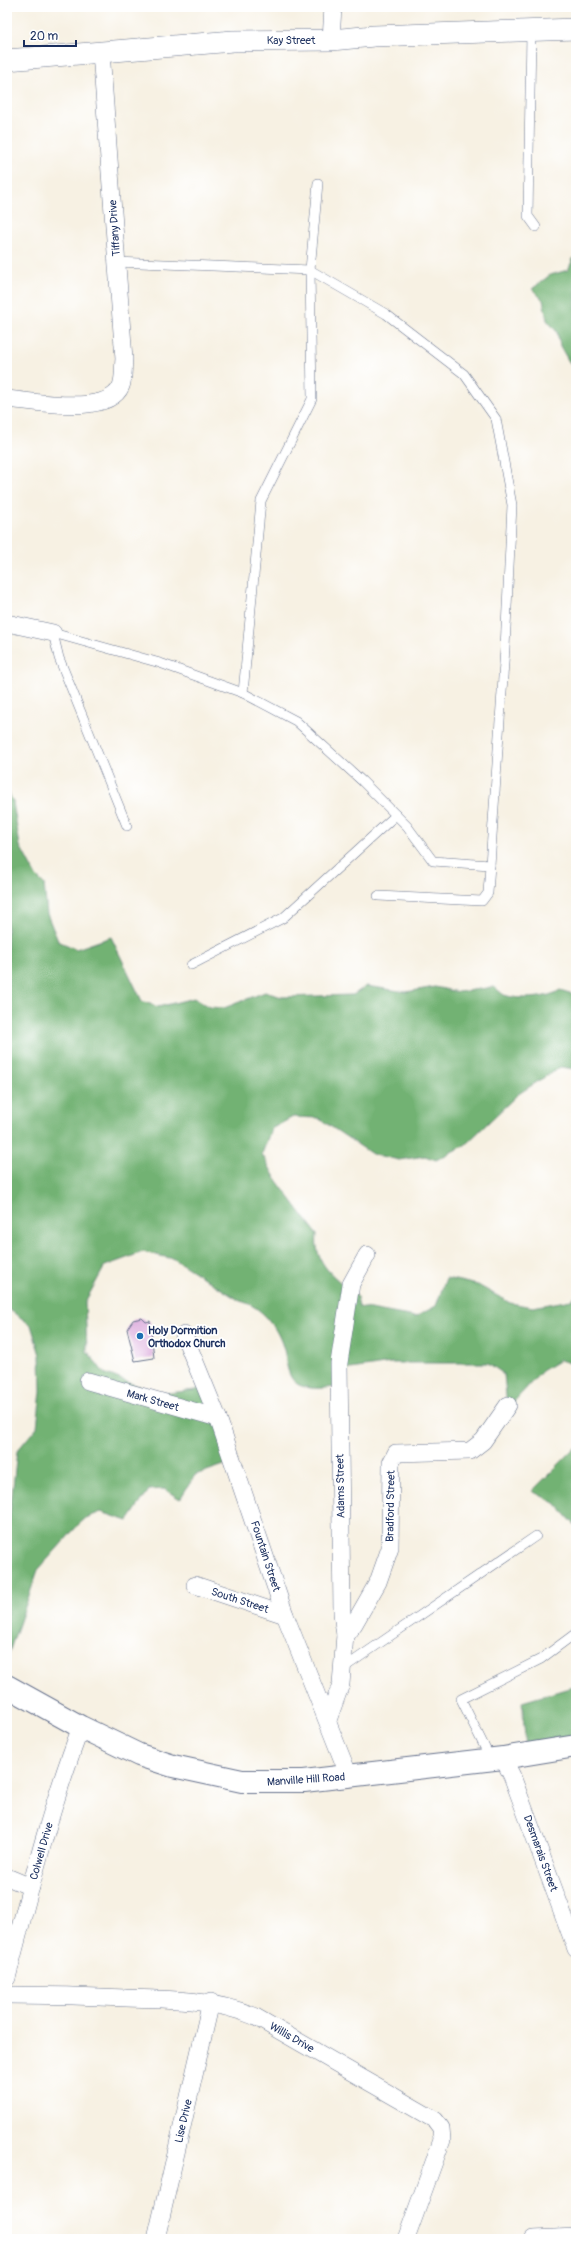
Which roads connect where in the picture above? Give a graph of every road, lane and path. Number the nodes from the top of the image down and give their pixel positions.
1 (333, 7) edge
2 (576, 29) edge
3 (530, 32) junction
4 (331, 40) junction
5 (101, 52) junction
6 (7, 60) edge
7 (318, 183) dead end
8 (536, 227) dead end
9 (116, 262) junction
10 (310, 270) junction
11 (7, 399) edge
12 (7, 623) edge
13 (53, 633) junction
14 (243, 692) junction
15 (396, 815) junction
16 (127, 826) dead end
17 (490, 865) junction
18 (378, 896) dead end
19 (191, 965) dead end
20 (367, 1255) dead end
21 (184, 1335) dead end
22 (88, 1381) dead end
23 (508, 1405) dead end
24 (218, 1418) junction
25 (536, 1536) dead end
26 (195, 1585) dead end
27 (285, 1615) junction
28 (576, 1633) edge
29 (345, 1635) junction
30 (342, 1669) junction
31 (7, 1686) edge
32 (328, 1720) junction
33 (82, 1727) junction
34 (576, 1746) edge
35 (497, 1759) junction
36 (349, 1776) junction
37 (7, 1877) edge
38 (31, 1887) junction
39 (576, 1949) edge
40 (7, 1978) edge
41 (7, 1995) edge
42 (211, 2002) junction
43 (576, 2237) edge
44 (156, 2239) edge
45 (406, 2239) edge
46 (533, 2239) edge

1 - 4 street
2 - 3 street, Kay Street
3 - 4 street, Kay Street
3 - 8 lane
4 - 5 street, Kay Street
5 - 6 street, Kay Street
5 - 9 street, Tiffany Drive
7 - 10 lane
9 - 10 lane
9 - 11 street, Tiffany Drive
10 - 14 lane
10 - 17 lane
12 - 13 street
13 - 14 lane
13 - 16 lane
14 - 15 lane
15 - 17 lane
15 - 19 lane
17 - 18 lane
20 - 29 street, Adams Street
21 - 24 street, Fountain Street
22 - 24 street, Mark Street
23 - 29 street, Bradford Street
24 - 27 street, Fountain Street
25 - 30 lane
26 - 27 street, South Street
27 - 32 street, Fountain Street
28 - 35 lane
29 - 30 street, Adams Street
30 - 32 street, Adams Street
31 - 33 main road, Manville Hill Road
32 - 36 street, Fountain Street
33 - 36 main road, Manville Hill Road
33 - 38 street, Colwell Drive
34 - 35 main road, Manville Hill Road
35 - 36 main road, Manville Hill Road
35 - 39 street, Desmarais Street
37 - 38 street
38 - 40 street, Colwell Drive
41 - 42 street, Willis Drive
42 - 44 street, Lise Drive
42 - 45 street, Willis Drive
43 - 46 street

